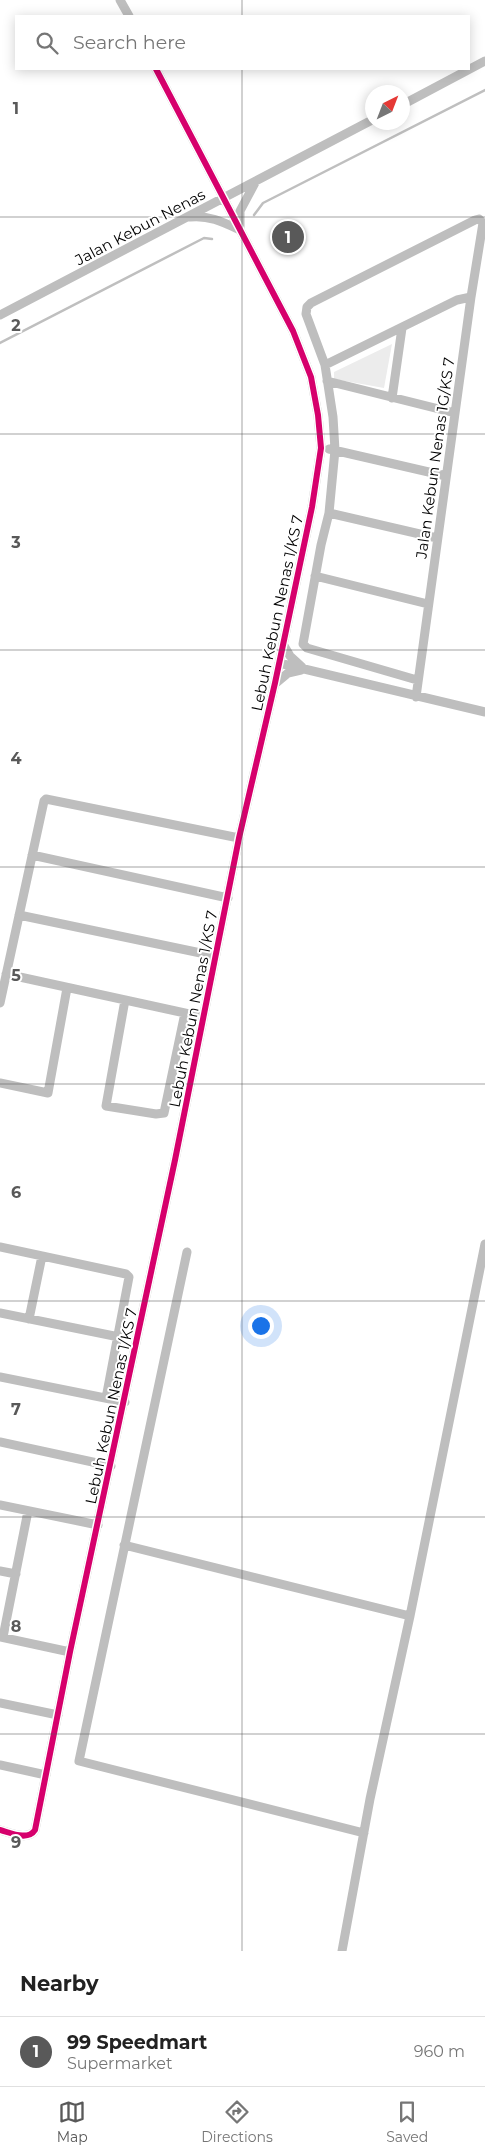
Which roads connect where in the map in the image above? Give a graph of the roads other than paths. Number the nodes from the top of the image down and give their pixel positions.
1 (120, 0) edge
2 (128, 15) edge
3 (485, 61) edge
4 (470, 69) edge
5 (157, 70) edge
6 (468, 70) edge
7 (410, 101) edge
8 (365, 124) edge
9 (257, 181) junction
10 (223, 198) junction
11 (187, 218) junction
12 (238, 226) junction
13 (471, 297) junction
14 (0, 315) edge
15 (402, 328) junction
16 (325, 365) junction
17 (327, 381) junction
18 (392, 398) junction
19 (455, 413) junction
20 (321, 448) junction
21 (335, 450) junction
22 (446, 476) junction
23 (329, 512) junction
24 (437, 538) junction
25 (316, 576) junction
26 (428, 604) junction
27 (283, 644) junction
28 (279, 663) junction
29 (304, 669) junction
30 (418, 680) junction
31 (275, 683) junction
32 (416, 697) junction
33 (485, 712) edge
34 (239, 838) junction
35 (32, 855) junction
36 (228, 898) junction
37 (18, 914) junction
38 (215, 956) junction
39 (6, 974) junction
40 (67, 988) junction
41 (125, 1000) junction
42 (0, 1003) edge
43 (185, 1013) junction
44 (203, 1017) junction
45 (0, 1083) edge
46 (485, 1244) edge
47 (0, 1247) edge
48 (187, 1252) dead end
49 (42, 1256) junction
50 (0, 1313) edge
51 (29, 1319) junction
52 (118, 1337) junction
53 (0, 1377) edge
54 (106, 1398) junction
55 (125, 1402) junction
56 (0, 1442) edge
57 (111, 1466) junction
58 (0, 1505) edge
59 (28, 1511) junction
60 (98, 1525) junction
61 (124, 1545) junction
62 (0, 1571) edge
63 (16, 1574) junction
64 (410, 1616) junction
65 (1, 1637) edge
66 (70, 1652) junction
67 (0, 1703) edge
68 (58, 1715) junction
69 (0, 1765) edge
70 (46, 1775) junction
71 (0, 1830) edge
72 (364, 1833) junction
73 (342, 1951) edge

1 - 2 street
3 - 4 street
5 - 10 street, Lebuh Kebun Nenas 1/KS 7
6 - 7 street
8 - 9 street, Jalan Kebun Nenas
9 - 10 street, Jalan Kebun Nenas
9 - 12 street
10 - 11 street, Jalan Kebun Nenas
10 - 12 street, Lebuh Kebun Nenas 1/KS 7
11 - 12 street
11 - 14 street, Jalan Kebun Nenas
12 - 20 street, Lebuh Kebun Nenas 1/KS 7
13 - 15 street
13 - 16 street, Jalan Kebun Nenas 1G/KS 7
13 - 19 street, Jalan Kebun Nenas 1G/KS 7
15 - 16 street
15 - 18 street
16 - 17 street
17 - 18 street
17 - 21 street
18 - 19 street
19 - 22 street, Jalan Kebun Nenas 1G/KS 7
20 - 21 street
20 - 27 street, Lebuh Kebun Nenas 1/KS 7
21 - 22 street
21 - 23 street
22 - 24 street, Jalan Kebun Nenas 1G/KS 7
23 - 24 street
23 - 25 street
24 - 26 street, Jalan Kebun Nenas 1G/KS 7
25 - 26 street
25 - 30 street
26 - 30 street, Jalan Kebun Nenas 1G/KS 7
27 - 28 street, Lebuh Kebun Nenas 1/KS 7
27 - 29 street
28 - 29 street
28 - 31 street, Lebuh Kebun Nenas 1/KS 7
29 - 31 street
29 - 32 street
30 - 32 street, Jalan Kebun Nenas 1G/KS 7
31 - 34 street, Lebuh Kebun Nenas 1/KS 7
32 - 33 street
34 - 35 street
34 - 36 street, Lebuh Kebun Nenas 1/KS 7
35 - 36 street
35 - 37 street
36 - 38 street, Lebuh Kebun Nenas 1/KS 7
37 - 38 street
37 - 39 street
38 - 44 street, Lebuh Kebun Nenas 1/KS 7
39 - 40 street
39 - 42 street
40 - 41 street
40 - 45 street
41 - 43 street
41 - 43 street
43 - 44 street
44 - 55 street, Lebuh Kebun Nenas 1/KS 7
46 - 64 street
47 - 49 street
48 - 61 street
49 - 51 street
49 - 52 street
50 - 51 street
51 - 52 street
52 - 54 street
53 - 54 street
54 - 55 street
55 - 57 street, Lebuh Kebun Nenas 1/KS 7
56 - 57 street
57 - 60 street, Lebuh Kebun Nenas 1/KS 7
58 - 59 street
59 - 60 street
59 - 63 street
60 - 66 street, Lebuh Kebun Nenas 1/KS 7
61 - 64 street
61 - 72 street
62 - 63 street
63 - 65 street
64 - 72 street
65 - 66 street
66 - 68 street, Lebuh Kebun Nenas 1/KS 7
67 - 68 street
68 - 70 street, Lebuh Kebun Nenas 1/KS 7
69 - 70 street
70 - 71 street, Lebuh Kebun Nenas 1/KS 7
72 - 73 street

